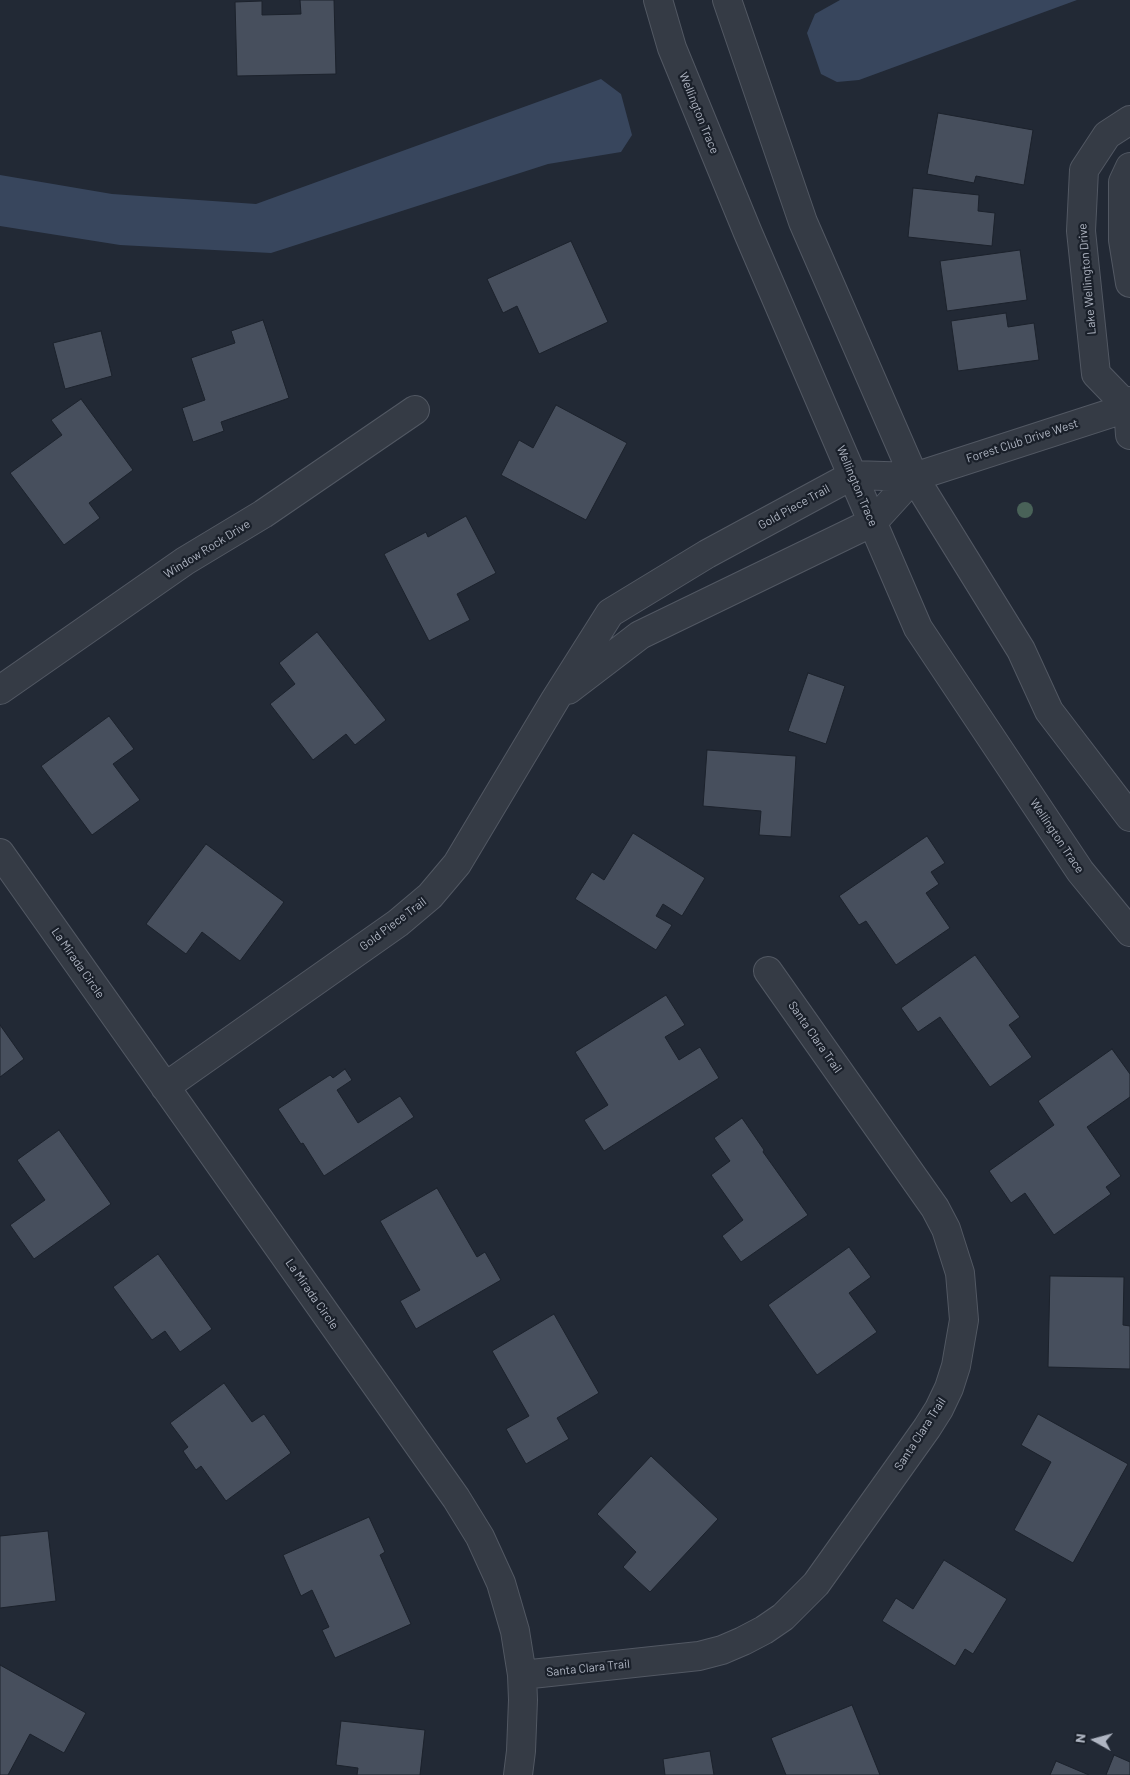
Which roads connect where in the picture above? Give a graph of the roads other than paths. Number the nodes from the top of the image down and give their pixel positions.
1 (658, 0) edge
2 (727, 0) edge
3 (1130, 120) edge
4 (1130, 167) edge
5 (1130, 283) edge
6 (1129, 405) edge
7 (416, 410) dead end
8 (1130, 435) edge
9 (853, 475) junction
10 (914, 478) junction
11 (873, 522) junction
12 (0, 690) edge
13 (555, 700) junction
14 (1130, 817) edge
15 (0, 852) edge
16 (1130, 932) edge
17 (768, 971) dead end
18 (166, 1087) junction
19 (522, 1675) junction
20 (518, 1775) edge

1 - 9 street, Wellington Trace
2 - 10 street
3 - 6 street, Lake Wellington Drive
4 - 5 street
6 - 8 street
6 - 10 street, Forest Club Drive West
7 - 12 street, Window Rock Drive
9 - 10 street
9 - 11 street, Wellington Trace
9 - 13 street, Gold Piece Trail
10 - 11 street, Gold Piece Trail
10 - 14 street
11 - 13 street, Gold Piece Trail
11 - 16 street, Wellington Trace
13 - 18 street, Gold Piece Trail
15 - 18 street, La Mirada Circle
17 - 19 street, Santa Clara Trail
18 - 19 street, La Mirada Circle
19 - 20 street, La Mirada Circle

